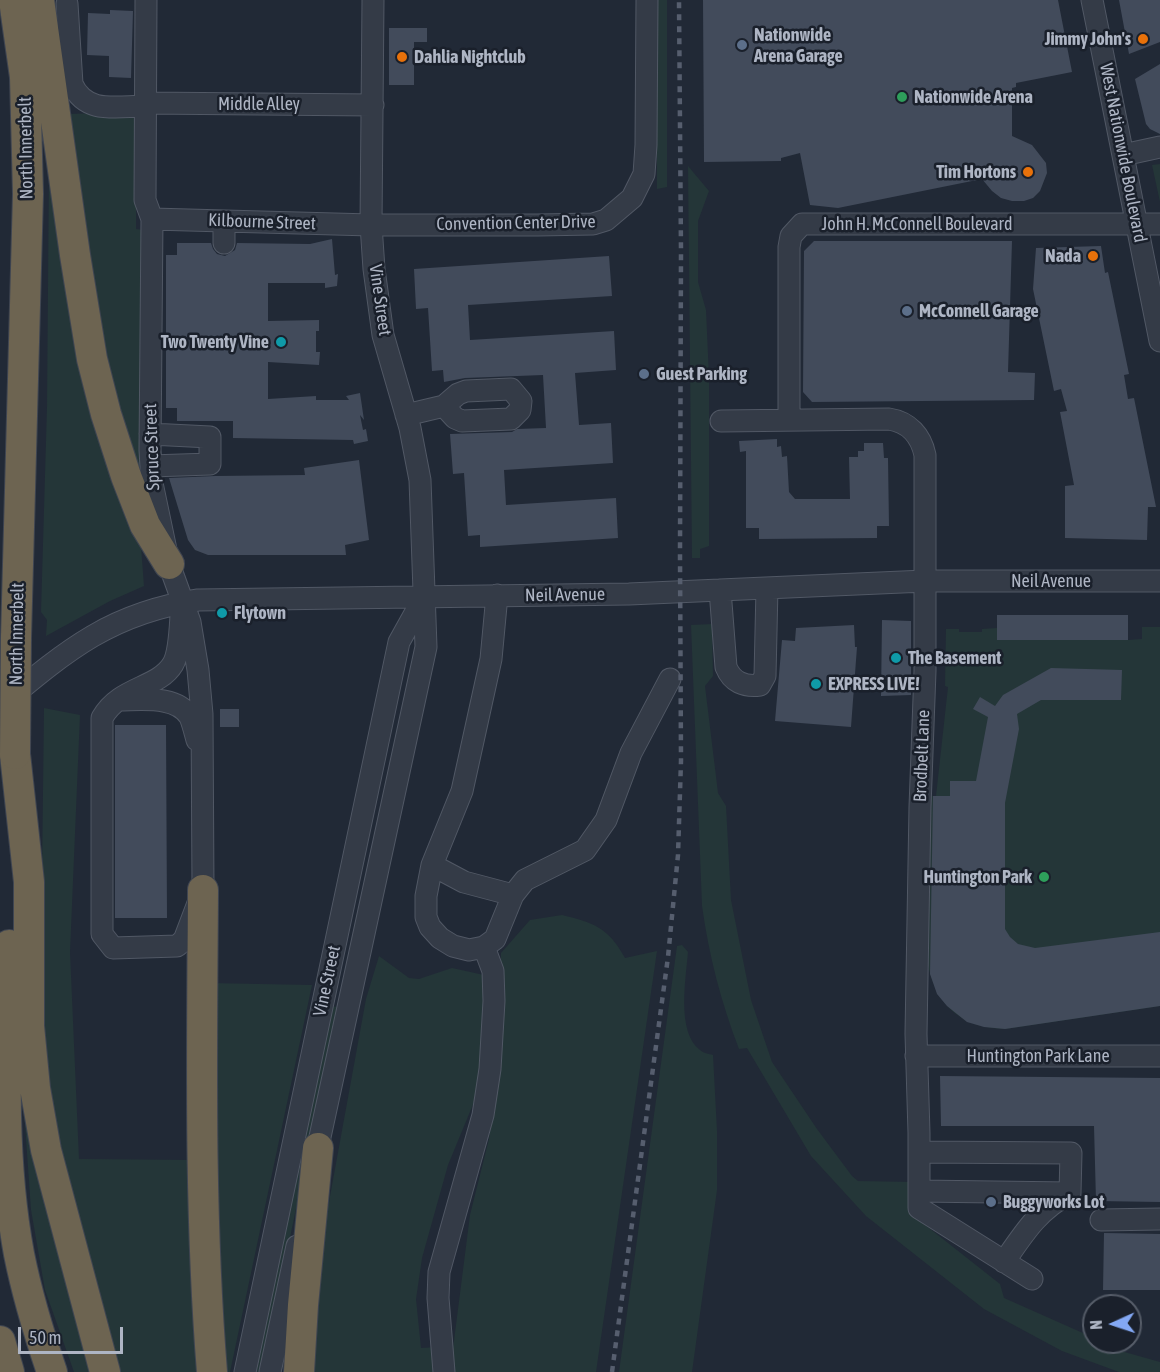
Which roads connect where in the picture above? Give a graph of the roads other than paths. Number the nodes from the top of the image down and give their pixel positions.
1 (14, 0) edge
2 (146, 0) edge
3 (373, 0) edge
4 (647, 0) edge
5 (1092, 0) edge
6 (53, 2) edge
7 (145, 105) junction
8 (373, 105) junction
9 (1160, 147) edge
10 (1124, 155) junction
11 (152, 219) junction
12 (224, 222) junction
13 (1137, 224) junction
14 (1160, 224) edge
15 (371, 225) junction
16 (224, 243) dead end
17 (1160, 341) edge
18 (444, 406) dead end
19 (406, 415) junction
20 (789, 420) junction
21 (721, 421) dead end
22 (150, 434) junction
23 (151, 466) junction
24 (168, 564) junction
25 (925, 581) junction
26 (1160, 581) edge
27 (767, 588) junction
28 (720, 590) junction
29 (424, 596) junction
30 (497, 596) junction
31 (182, 603) junction
32 (670, 678) dead end
33 (116, 699) junction
34 (0, 706) edge
35 (15, 754) junction
36 (203, 758) junction
37 (432, 865) junction
38 (204, 890) junction
39 (513, 895) junction
40 (484, 947) junction
41 (916, 1056) junction
42 (1160, 1056) edge
43 (318, 1148) junction
44 (919, 1152) junction
45 (1070, 1193) junction
46 (919, 1199) junction
47 (1101, 1220) dead end
48 (1160, 1220) edge
49 (1005, 1262) junction
50 (1032, 1279) dead end
51 (0, 1341) edge
52 (9, 1372) edge
53 (52, 1372) edge
54 (105, 1372) edge
55 (212, 1372) edge
56 (245, 1372) edge
57 (270, 1372) edge
58 (299, 1372) edge
59 (444, 1372) edge

1 - 35 highway, North Innerbelt, bridge
2 - 7 street, Spruce Street
3 - 8 street, Vine Street
4 - 15 street, Convention Center Drive
5 - 10 street, West Nationwide Boulevard
6 - 7 street, Middle Alley
6 - 24 highway
7 - 8 street, Middle Alley
7 - 11 street, Spruce Street
8 - 15 street, Vine Street
9 - 10 street
10 - 13 street, West Nationwide Boulevard
11 - 12 street, Kilbourne Street
11 - 22 street, Spruce Street
12 - 15 street, Kilbourne Street
12 - 16 street
13 - 14 street, John H. McConnell Boulevard
13 - 17 street, West Nationwide Boulevard
13 - 20 street, John H. McConnell Boulevard
15 - 19 street, Vine Street
18 - 19 street
19 - 29 street, Vine Street
20 - 21 street, Brodbelt Lane
20 - 25 street, Brodbelt Lane
22 - 23 street, Spruce Street
22 - 23 street
23 - 24 street, Spruce Street
24 - 31 street, Spruce Street
25 - 26 street, Neil Avenue
25 - 27 street, Neil Avenue
25 - 41 street, Brodbelt Lane
27 - 28 street, Neil Avenue
27 - 28 street
28 - 30 street, Neil Avenue
29 - 30 street, Neil Avenue
29 - 31 street, Neil Avenue
29 - 43 street, Vine Street
29 - 56 street, Vine Street
30 - 37 street
31 - 33 street
31 - 34 street, Neil Avenue
31 - 36 street, Spruce Street
32 - 39 street
33 - 36 street
33 - 38 street
35 - 53 highway, North Innerbelt
35 - 54 highway
36 - 38 street, Spruce Street
37 - 39 street
37 - 40 street
38 - 55 highway
39 - 40 street
40 - 59 street
41 - 42 street, Huntington Park Lane
41 - 44 street, Brodbelt Lane
43 - 57 street, Vine Street
43 - 58 highway
44 - 45 street
44 - 46 street, Brodbelt Lane
45 - 46 street
45 - 49 street
46 - 49 street
47 - 48 street
49 - 50 street
51 - 52 highway

